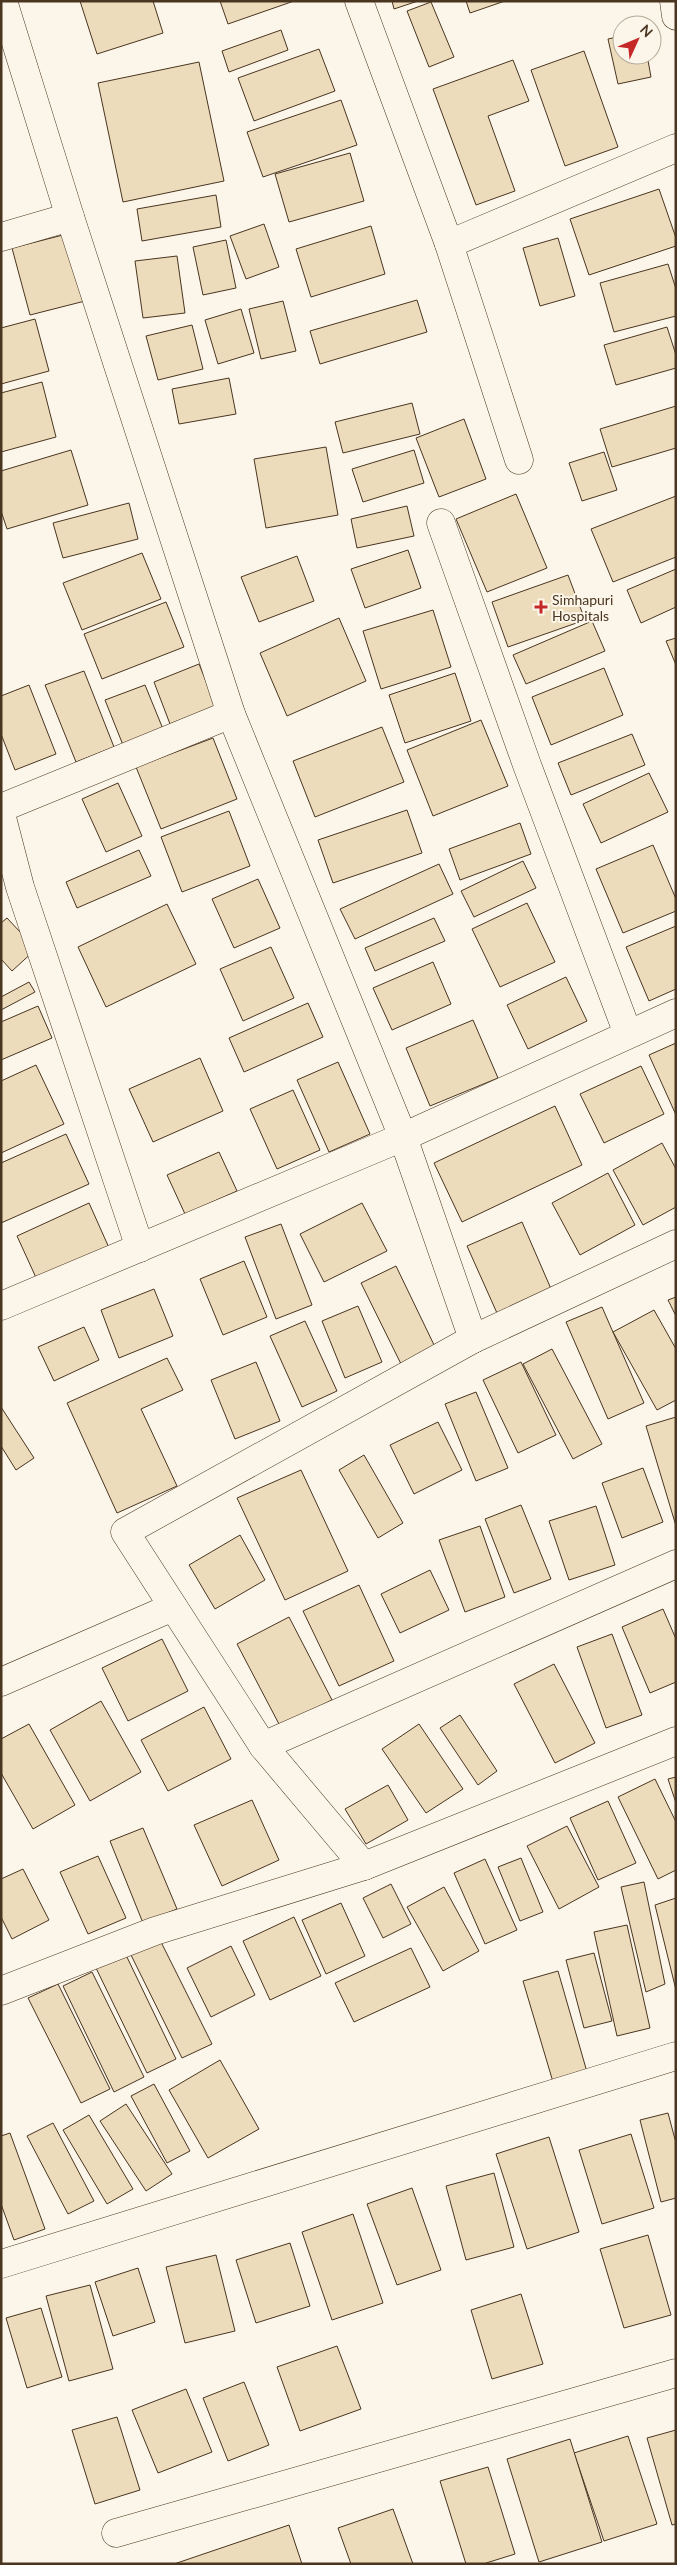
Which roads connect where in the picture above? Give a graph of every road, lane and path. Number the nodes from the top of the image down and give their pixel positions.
1 (3, 1) edge
2 (359, 1) edge
3 (674, 1) edge
4 (676, 16) edge
5 (676, 148) edge
6 (70, 217) junction
7 (1, 236) edge
8 (448, 244) junction
9 (519, 460) dead end
10 (441, 522) dead end
11 (231, 714) junction
12 (1, 808) edge
13 (1, 814) edge
14 (11, 894) edge
15 (676, 1013) edge
16 (628, 1034) junction
17 (403, 1136) junction
18 (676, 1244) edge
19 (140, 1248) junction
20 (1, 1306) edge
21 (473, 1339) junction
22 (676, 1564) edge
23 (173, 1607) junction
24 (1, 1682) edge
25 (676, 1741) edge
26 (263, 1746) junction
27 (364, 1866) junction
28 (1, 1991) edge
29 (676, 2056) edge
30 (1, 2264) edge
31 (676, 2373) edge
32 (116, 2533) dead end

1 - 6 street
2 - 8 street
3 - 4 street
5 - 8 street
6 - 7 street
6 - 11 street
8 - 9 street
10 - 16 street
11 - 12 street
11 - 17 street
13 - 14 street
14 - 19 street
15 - 16 street
16 - 17 street
17 - 19 street
17 - 21 street
18 - 21 street
19 - 20 street
21 - 23 street
22 - 26 street
23 - 24 street
23 - 26 street
25 - 27 street
26 - 27 street
27 - 28 street
29 - 30 street
31 - 32 street

